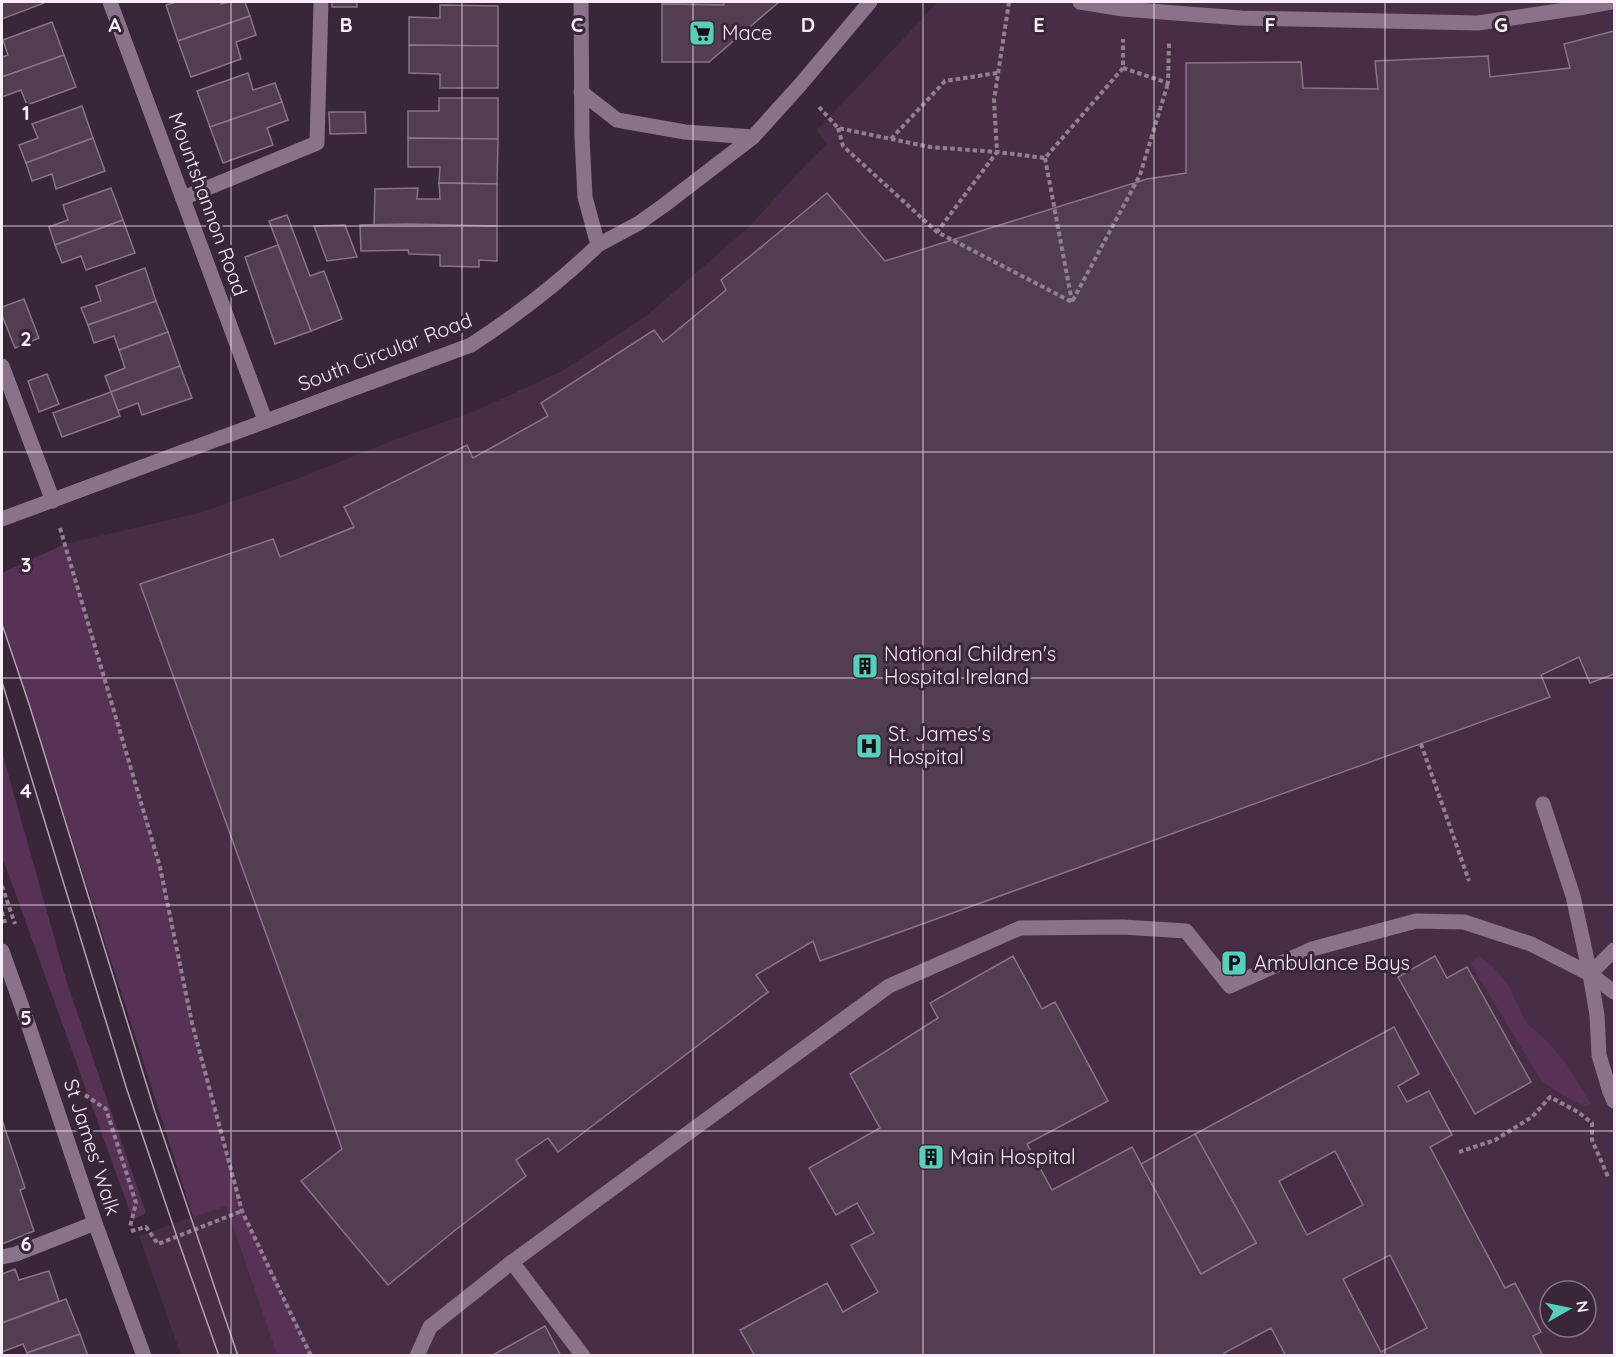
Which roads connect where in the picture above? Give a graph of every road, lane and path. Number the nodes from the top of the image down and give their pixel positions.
1 (110, 2) edge
2 (321, 2) edge
3 (581, 2) edge
4 (870, 2) edge
5 (1009, 2) edge
6 (1080, 2) edge
7 (1612, 2) edge
8 (1122, 9) junction
9 (1170, 13) junction
10 (1123, 68) junction
11 (997, 73) junction
12 (1168, 83) junction
13 (800, 85) junction
14 (581, 92) junction
15 (838, 128) junction
16 (753, 136) junction
17 (891, 139) junction
18 (997, 152) junction
19 (1045, 158) junction
20 (183, 198) junction
21 (937, 232) junction
22 (598, 245) junction
23 (1072, 302) junction
24 (2, 366) edge
25 (266, 420) junction
26 (53, 501) junction
27 (2, 519) edge
28 (1421, 744) dead end
29 (1543, 804) dead end
30 (1469, 881) dead end
31 (1614, 950) edge
32 (2, 951) edge
33 (1590, 974) junction
34 (1614, 992) edge
35 (1614, 1101) edge
36 (1459, 1152) dead end
37 (1609, 1179) dead end
38 (242, 1211) junction
39 (95, 1223) junction
40 (101, 1238) junction
41 (2, 1257) edge
42 (512, 1262) junction
43 (144, 1356) edge
44 (311, 1356) edge
45 (417, 1356) edge
46 (583, 1356) edge

1 - 20 street, Mountshannon Road
2 - 20 street
3 - 14 street
4 - 13 street, South Circular Road
5 - 11 path
6 - 8 street
7 - 9 street
8 - 9 street
8 - 10 path
9 - 12 path
10 - 12 path
10 - 19 path
11 - 17 path
11 - 18 path
12 - 23 path
13 - 15 path
13 - 16 street, South Circular Road
14 - 16 street
14 - 22 street
15 - 17 path
15 - 21 path
16 - 22 street, South Circular Road
17 - 18 path
18 - 19 path
18 - 21 path
19 - 23 path
20 - 25 street, Mountshannon Road
21 - 23 path
22 - 25 street, South Circular Road
24 - 26 street
25 - 26 street, South Circular Road
26 - 27 street, South Circular Road
26 - 38 path
28 - 30 path
29 - 33 street
31 - 33 street
32 - 39 street, St James' Walk
33 - 34 street
33 - 35 street
33 - 42 street
36 - 37 path
38 - 40 path
38 - 44 path
39 - 40 street, St James' Walk
39 - 41 street
40 - 43 street, St James' Walk
42 - 45 street
42 - 46 street

